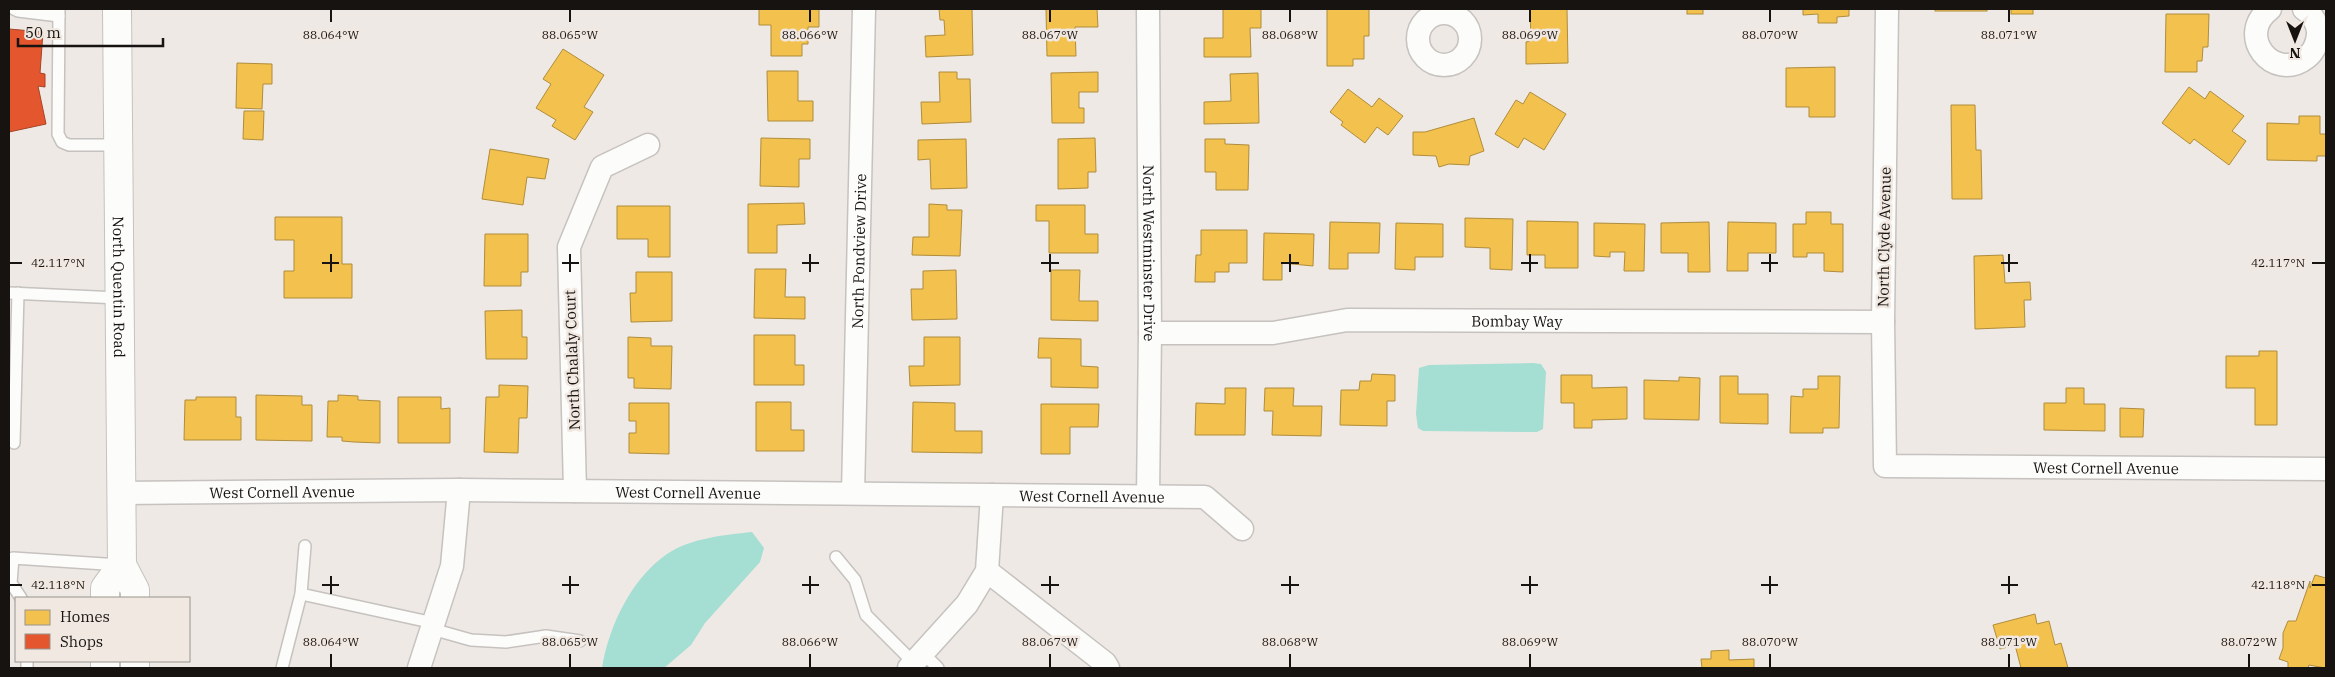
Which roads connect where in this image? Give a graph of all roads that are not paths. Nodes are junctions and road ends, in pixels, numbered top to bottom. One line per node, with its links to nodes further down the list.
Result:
1 (14, 9): 8 (lane)
2 (117, 9): 9 (main road, North Quentin Road)
3 (864, 9): 21 (street, North Pondview Drive)
4 (1148, 9): 14 (street, North Westminster Drive)
5 (1887, 9): 13 (street, North Clyde Avenue)
6 (2270, 9): 7 (street)
7 (2304, 9)
8 (59, 12): 9 (lane)
9 (118, 145): 12 (main road, North Quentin Road)
10 (648, 145): 19 (street, North Chalaly Court)
11 (13, 293): 12 (lane); 15 (lane)
12 (119, 298): 20 (main road, North Quentin Road)
13 (1883, 322): 14 (street, Bombay Way); 16 (street, North Clyde Avenue)
14 (1150, 333): 23 (street, North Westminster Drive)
15 (14, 443)
16 (1885, 466): 17 (street, West Cornell Avenue)
17 (2326, 469)
18 (459, 490): 19 (street, West Cornell Avenue); 20 (street, West Cornell Avenue); 34 (street)
19 (575, 491): 21 (street, West Cornell Avenue)
20 (120, 493): 27 (main road, North Quentin Road)
21 (854, 493): 22 (street, West Cornell Avenue)
22 (992, 495): 23 (street, West Cornell Avenue); 28 (street)
23 (1148, 496): 24 (street, West Cornell Avenue)
24 (1242, 529)
25 (305, 546): 30 (lane)
26 (836, 557): 36 (lane)
27 (122, 565): 29 (lane); 32 (main road); 33 (main road, North Quentin Road)
28 (986, 571): 36 (street); 39 (street)
29 (10, 583): 31 (lane)
30 (301, 594): 34 (lane); 37 (lane)
31 (19, 597)
32 (105, 597)
33 (135, 597)
34 (433, 626): 35 (lane); 38 (street)
35 (580, 641)
36 (921, 663)
37 (282, 668)
38 (419, 668)
39 (1108, 668)

